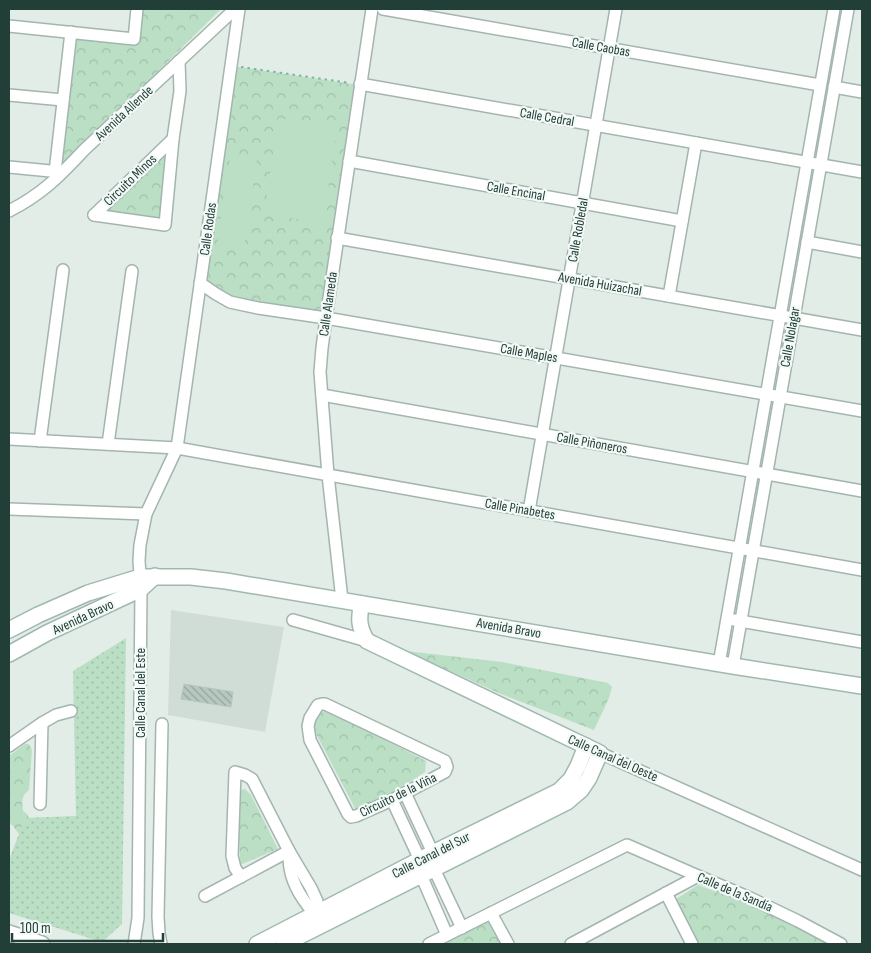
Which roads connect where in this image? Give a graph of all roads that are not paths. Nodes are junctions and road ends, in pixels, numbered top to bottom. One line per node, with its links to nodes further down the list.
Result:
1 (137, 9): 10 (street)
2 (234, 9): 12 (street, Avenida Allende)
3 (240, 9): 37 (street, Calle Rodas)
4 (372, 9): 13 (street, Calle Alameda)
5 (383, 9): 11 (street, Calle Caobas)
6 (616, 9): 11 (street, Calle Robledal)
7 (834, 9): 14 (street, Calle Nolagar)
8 (848, 9): 15 (street, Calle Nolagar)
9 (9, 26): 10 (street)
10 (71, 32): 18 (street)
11 (609, 48): 14 (street, Calle Caobas); 19 (street, Calle Robledal)
12 (179, 61): 20 (street, Circuito Minos); 26 (street, Avenida Allende)
13 (360, 84): 19 (street, Calle Cedral); 22 (street, Calle Alameda)
14 (820, 85): 23 (street, Calle Nolagar)
15 (834, 87): 16 (street); 24 (street, Calle Nolagar)
16 (862, 92)
17 (9, 95): 18 (street)
18 (63, 100): 26 (street)
19 (596, 126): 21 (street, Calle Cedral); 28 (street, Calle Robledal)
20 (173, 139): 20 (street, Circuito Minos)
21 (696, 143): 23 (street, Calle Cedral); 30 (street)
22 (349, 161): 28 (street, Calle Encinal); 31 (street, Calle Alameda)
23 (807, 162): 24 (street, Calle Cedral); 39 (street, Calle Nolagar)
24 (820, 165): 27 (street, Calle Cedral); 32 (street, Calle Nolagar)
25 (9, 167): 26 (street)
26 (59, 172): 29 (street, Avenida Allende)
27 (862, 172)
28 (582, 203): 30 (street, Calle Encinal); 36 (street, Calle Robledal)
29 (9, 211)
30 (682, 221): 38 (street)
31 (338, 238): 36 (street, Avenida Huizachal); 40 (street, Calle Alameda)
32 (807, 242): 33 (street); 41 (street, Calle Nolagar)
33 (862, 252)
34 (64, 270): 50 (street)
35 (132, 271): 51 (street)
36 (569, 279): 38 (street, Avenida Huizachal); 43 (street, Calle Robledal)
37 (200, 283): 40 (street, Calle Maples); 52 (street, Calle Rodas)
38 (669, 296): 39 (street, Avenida Huizachal)
39 (780, 316): 41 (street, Avenida Huizachal); 44 (street, Calle Nolagar)
40 (326, 318): 43 (street, Calle Maples); 45 (street, Calle Alameda)
41 (794, 318): 42 (street, Avenida Huizachal); 46 (street, Calle Nolagar)
42 (862, 330)
43 (556, 358): 44 (street, Calle Maples); 48 (street, Calle Robledal)
44 (766, 394): 46 (street, Calle Maples); 53 (street, Calle Nolagar)
45 (322, 395): 48 (street, Calle Piñoneros); 55 (street, Calle Alameda)
46 (780, 397): 47 (street, Calle Maples); 54 (street, Calle Nolagar)
47 (862, 411)
48 (542, 434): 53 (street, Calle Piñoneros); 58 (street, Calle Robledal)
49 (9, 439): 50 (street, Calle Pinabetes)
50 (40, 441): 51 (street, Calle Pinabetes)
51 (108, 444): 52 (street, Calle Pinabetes)
52 (177, 448): 55 (street, Calle Pinabetes); 59 (street, Calle Canal del Este)
53 (753, 471): 54 (street, Calle Piñoneros); 60 (street, Calle Nolagar)
54 (766, 474): 56 (street, Calle Piñoneros); 61 (street, Calle Nolagar)
55 (328, 475): 58 (street, Calle Pinabetes); 64 (street, Calle Alameda)
56 (862, 491)
57 (9, 509): 59 (street)
58 (529, 511): 60 (street, Calle Pinabetes)
59 (146, 514): 63 (street, Calle Canal del Este)
60 (739, 548): 61 (street, Calle Pinabetes); 66 (street, Calle Nolagar)
61 (753, 551): 62 (street, Calle Pinabetes); 68 (street, Calle Nolagar)
62 (862, 570)
63 (145, 581): 64 (main road, Avenida Bravo); 69 (main road, Avenida Bravo); 72 (main road, Avenida Bravo); 97 (street, Calle Canal del Este)
64 (342, 600): 65 (main road, Avenida Bravo)
65 (362, 604): 70 (main road); 73 (main road, Avenida Bravo)
66 (727, 619): 68 (street); 73 (street, Calle Nolagar)
67 (293, 620): 70 (street, Calle Canal del Oeste)
68 (741, 621): 71 (street); 73 (street, Calle Nolagar)
69 (9, 630)
70 (367, 641): 79 (main road, Calle Canal del Oeste)
71 (862, 642)
72 (11, 648)
73 (726, 665): 74 (main road, Avenida Bravo)
74 (862, 686)
75 (71, 711): 76 (street)
76 (42, 723): 78 (street); 83 (street)
77 (162, 724): 98 (street, Calle Canal del Este)
78 (9, 746)
79 (586, 746): 80 (main road, Calle Canal del Oeste); 85 (main road, Calle Canal del Sur)
80 (600, 753): 85 (main road, Calle Canal del Sur); 86 (street, Calle Canal del Oeste)
81 (405, 793): 82 (street, Circuito de la Viña); 82 (street, Circuito de la Viña); 85 (street)
82 (392, 800): 85 (street)
83 (40, 804)
84 (289, 851): 88 (street); 88 (street); 92 (street)
85 (427, 864): 92 (main road, Calle Canal del Sur); 93 (street); 95 (street)
86 (862, 870)
87 (698, 876): 89 (street); 91 (street, Calle de la Sandía); 105 (street, Calle de la Sandía)
88 (241, 877): 90 (street)
89 (666, 893): 103 (street); 104 (street)
90 (205, 896)
91 (491, 913): 93 (street); 102 (street)
92 (320, 919): 99 (main road, Calle Canal del Sur); 100 (main road, Calle Canal del Sur)
93 (462, 928): 95 (street)
94 (9, 933): 96 (main road)
95 (447, 935): 101 (street)
96 (42, 944)
97 (134, 944)
98 (161, 944)
99 (257, 944)
100 (284, 944)
101 (429, 944)
102 (508, 944)
103 (571, 944)
104 (692, 944)
105 (841, 944)

